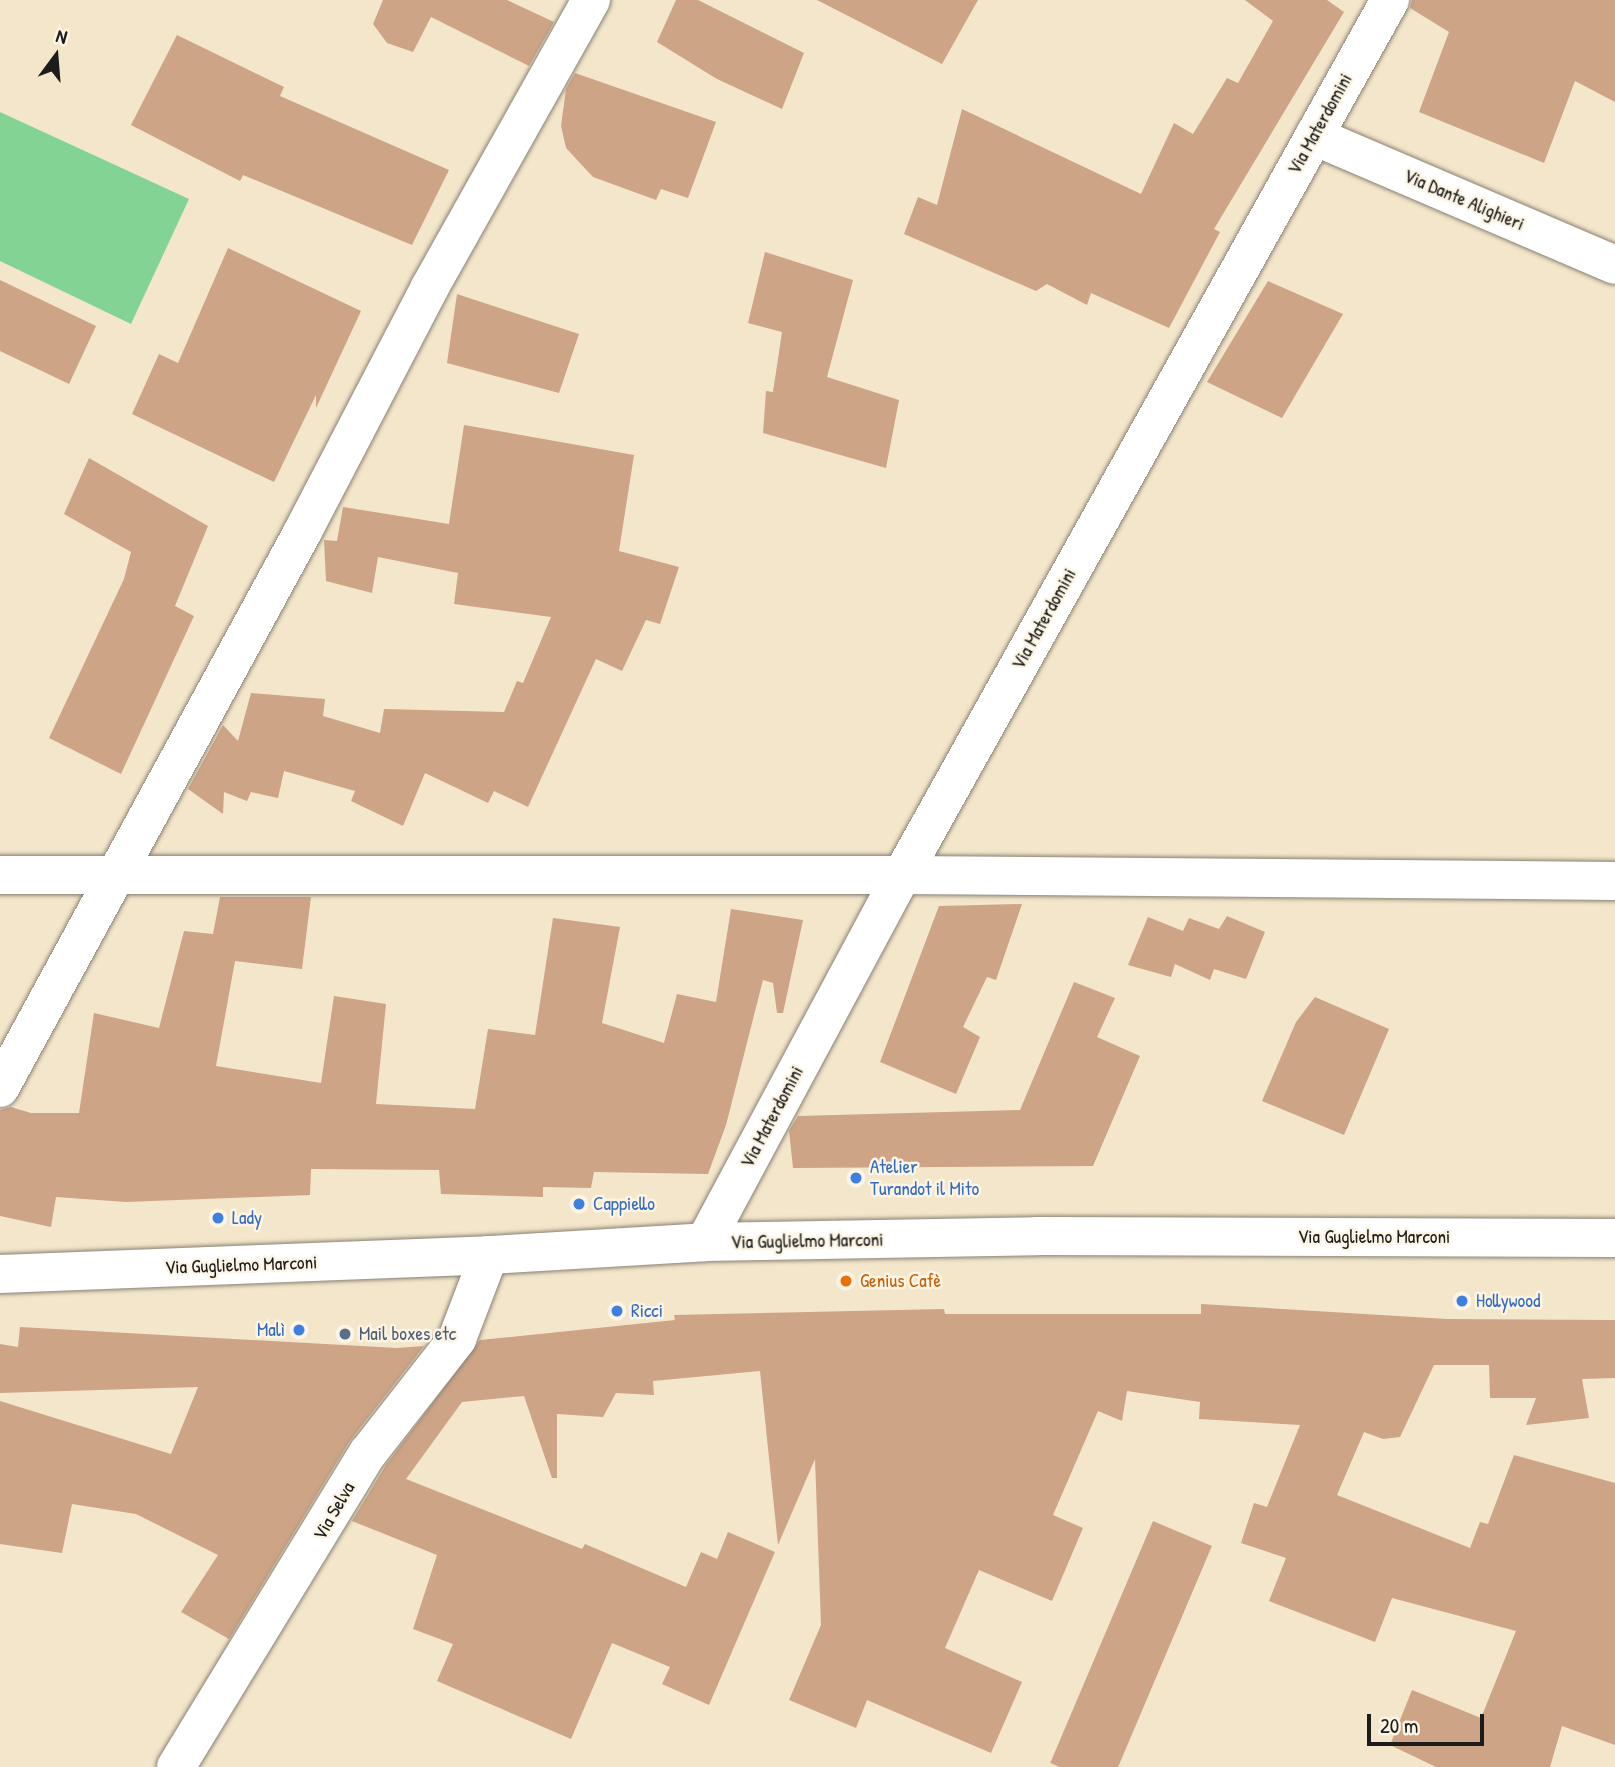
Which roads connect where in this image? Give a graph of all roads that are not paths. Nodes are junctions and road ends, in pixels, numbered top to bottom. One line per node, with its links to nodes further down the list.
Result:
1 (591, 0): 6 (street)
2 (1390, 0): 3 (street, Via Materdomini)
3 (1314, 136): 4 (street, Via Dante Alighieri); 7 (street, Via Materdomini)
4 (1615, 265)
5 (0, 875): 6 (street)
6 (115, 875): 7 (street); 9 (street)
7 (902, 875): 8 (street); 11 (street, Via Materdomini)
8 (1615, 881)
9 (0, 1088)
10 (1615, 1238): 11 (street, Via Guglielmo Marconi)
11 (705, 1242): 12 (street, Via Guglielmo Marconi)
12 (489, 1255): 13 (street, Via Guglielmo Marconi); 14 (street, Via Selva)
13 (0, 1274)
14 (176, 1767)

